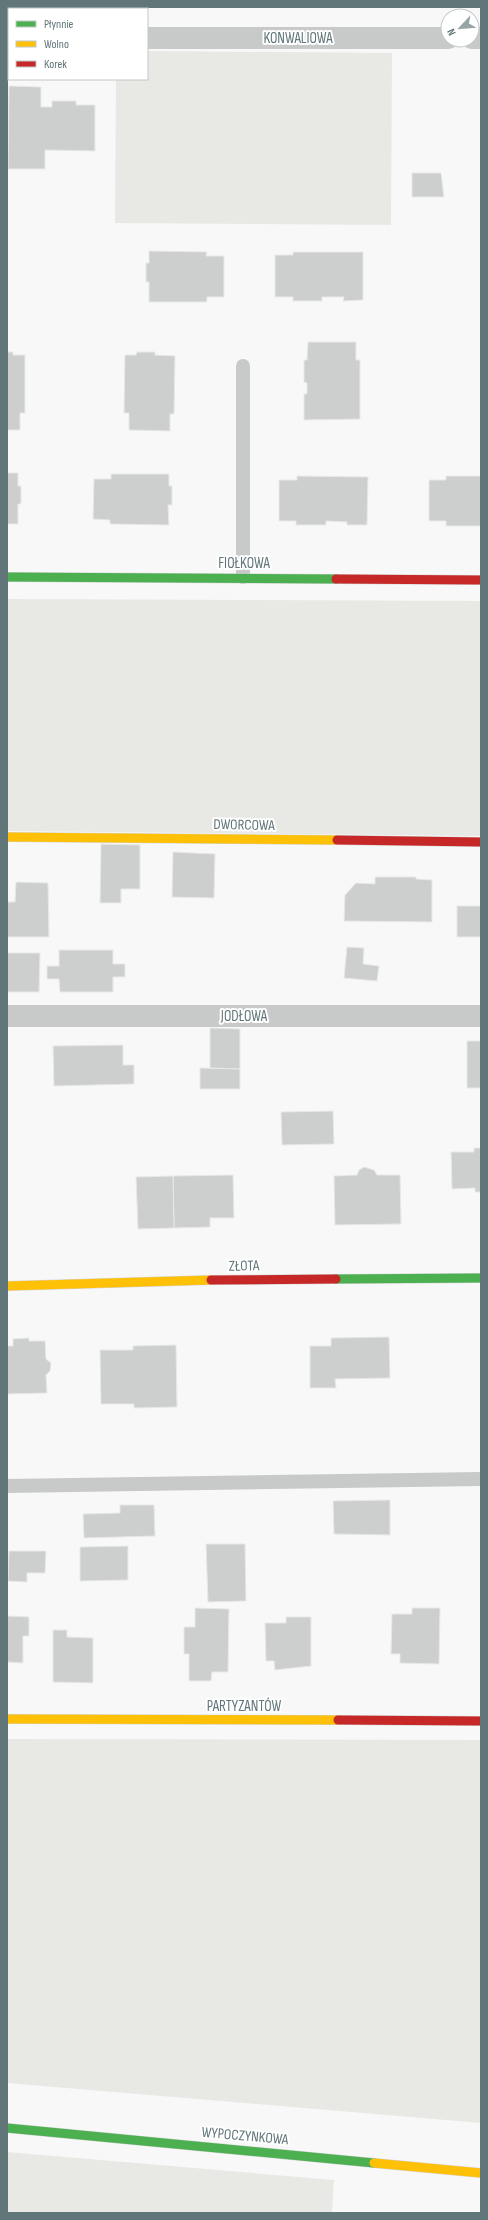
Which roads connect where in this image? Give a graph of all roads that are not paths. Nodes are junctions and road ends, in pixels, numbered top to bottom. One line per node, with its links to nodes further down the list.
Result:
1 (148, 38): 2 (street, KONWALIOWA)
2 (440, 38)
3 (243, 366): 5 (lane)
4 (7, 577): 5 (street, FIOŁKOWA)
5 (243, 577): 6 (street, FIOŁKOWA)
6 (481, 580)
7 (7, 837): 8 (street, DWORCOWA)
8 (481, 842)
9 (7, 1016): 10 (street, JODŁOWA)
10 (481, 1016)
11 (481, 1278): 12 (street, ZŁOTA)
12 (7, 1286)
13 (481, 1479): 14 (lane)
14 (7, 1486)
15 (7, 1719): 16 (street, PARTYZANTÓW)
16 (481, 1721)
17 (7, 2128): 18 (street, WYPOCZYNKOWA)
18 (481, 2173)

